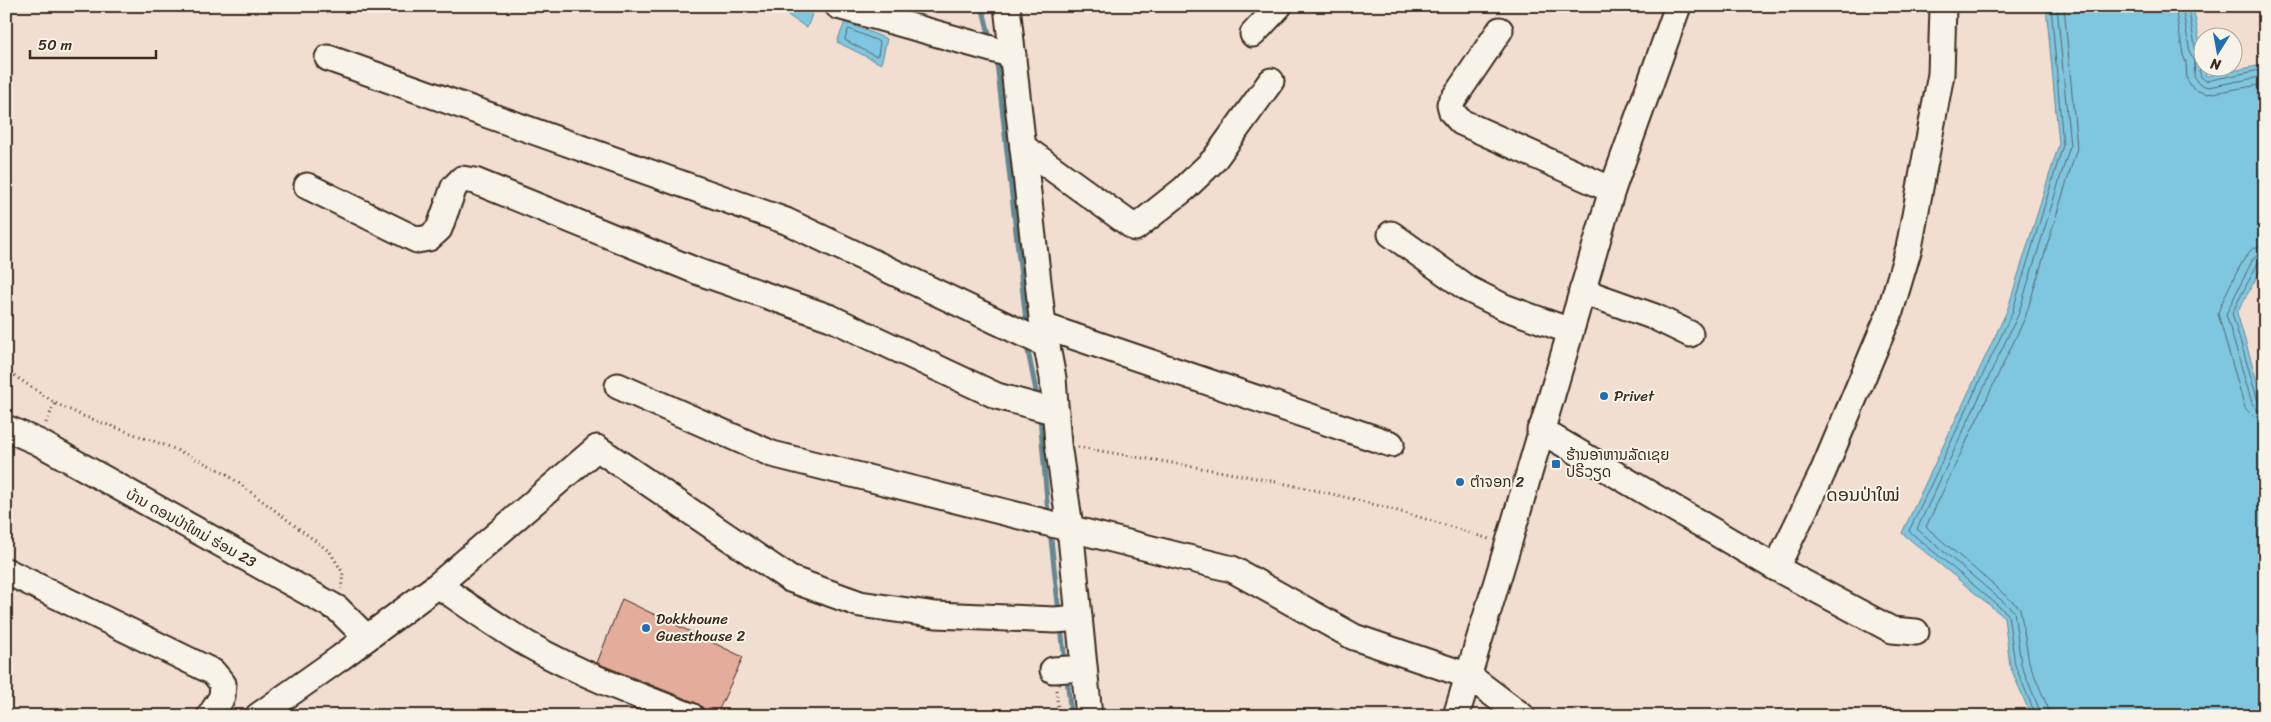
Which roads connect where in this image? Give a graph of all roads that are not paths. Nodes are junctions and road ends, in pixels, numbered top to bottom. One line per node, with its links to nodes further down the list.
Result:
1 (838, 6): 8 (street)
2 (1007, 6): 8 (street)
3 (1279, 6): 7 (street)
4 (1678, 6): 13 (street)
5 (1944, 6): 25 (street)
6 (1500, 30): 13 (street)
7 (1253, 34)
8 (1013, 55): 11 (street)
9 (328, 58): 18 (street)
10 (1271, 81): 11 (street)
11 (1023, 147): 18 (street)
12 (307, 186): 20 (street)
13 (1612, 190): 15 (street)
14 (1391, 234): 16 (street)
15 (1582, 291): 16 (street); 17 (street)
16 (1570, 331): 22 (street)
17 (1690, 334)
18 (1045, 336): 20 (street); 23 (street)
19 (618, 386): 24 (street)
20 (1042, 408): 24 (street)
21 (6, 428): 30 (street, ບ້ານ ດອນປ່າໃຫມ່ ຮ່ອມ 23)
22 (1540, 430): 25 (street); 31 (street)
23 (1391, 444)
24 (1070, 527): 28 (street); 31 (street)
25 (1776, 568): 29 (street)
26 (6, 571): 33 (street)
27 (438, 585): 28 (street); 30 (street); 35 (street)
28 (1068, 619): 32 (street)
29 (1916, 632)
30 (367, 638): 34 (street)
31 (1469, 676): 36 (street); 37 (street)
32 (1091, 715)
33 (210, 716)
34 (258, 716)
35 (691, 716)
36 (1456, 716)
37 (1522, 716)

